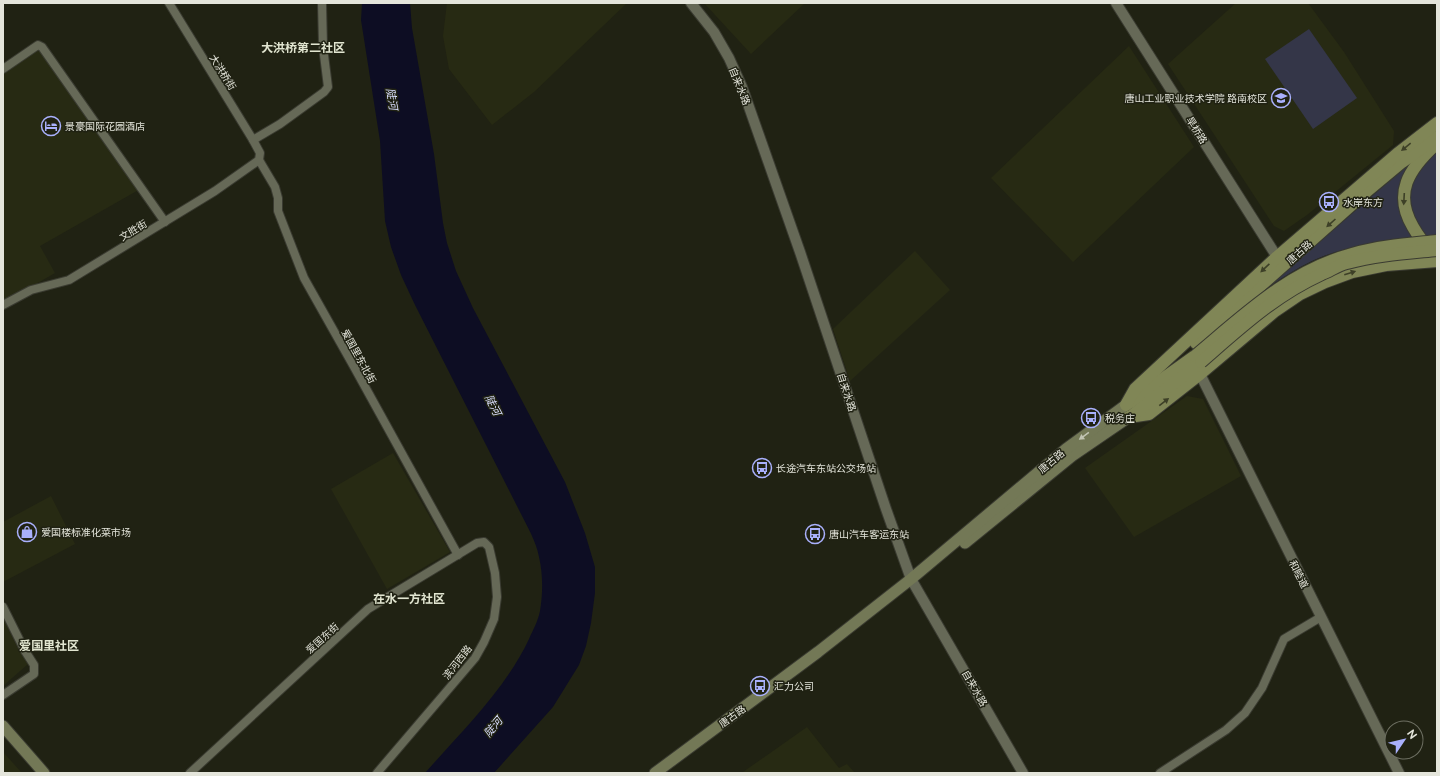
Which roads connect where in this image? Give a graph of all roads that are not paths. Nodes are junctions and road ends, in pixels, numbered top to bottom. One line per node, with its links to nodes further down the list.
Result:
1 (168, 3): 8 (street, 大洪桥街)
2 (322, 3): 8 (street)
3 (691, 3): 24 (street, 自来水路)
4 (1116, 3): 15 (street, 旱桥路)
5 (3, 68): 11 (street)
6 (1437, 123): 15 (main road, one-way to 15)
7 (1437, 137): 18 (main road, 唐古路, one-way to 18)
8 (253, 140): 10 (street, 大洪桥街)
9 (1437, 143): 14 (main road, one-way to 14)
10 (259, 157): 11 (street, 文胜街); 23 (street, 爱国里东北街)
11 (165, 222): 17 (street, 文胜街)
12 (1437, 241): 18 (main road, bridge)
13 (1437, 250): 18 (main road, 唐古路, bridge)
14 (1437, 255)
15 (1278, 257): 20 (main road, one-way to 20)
16 (1437, 261): 19 (main road, one-way to 16)
17 (3, 305)
18 (1195, 356): 20 (main road); 21 (main road, 唐古路)
19 (1200, 374): 21 (main road, one-way to 19); 26 (street, 和睦道)
20 (1126, 405): 24 (main road, 唐古路, one-way to 24)
21 (1129, 417): 24 (main road, 唐古路)
22 (484, 542): 23 (street, 爱国东街); 31 (street, 滨河西路)
23 (458, 555): 30 (street, 爱国东街)
24 (913, 581): 32 (main road, 唐古路); 33 (main road, 唐古路); 34 (street, 自来水路)
25 (3, 607): 27 (street)
26 (1321, 617): 35 (street); 36 (street, 和睦道)
27 (3, 695)
28 (3, 726): 29 (main road)
29 (44, 773)
30 (190, 773)
31 (377, 773)
32 (655, 773)
33 (667, 773)
34 (1023, 773)
35 (1160, 773)
36 (1399, 773)

